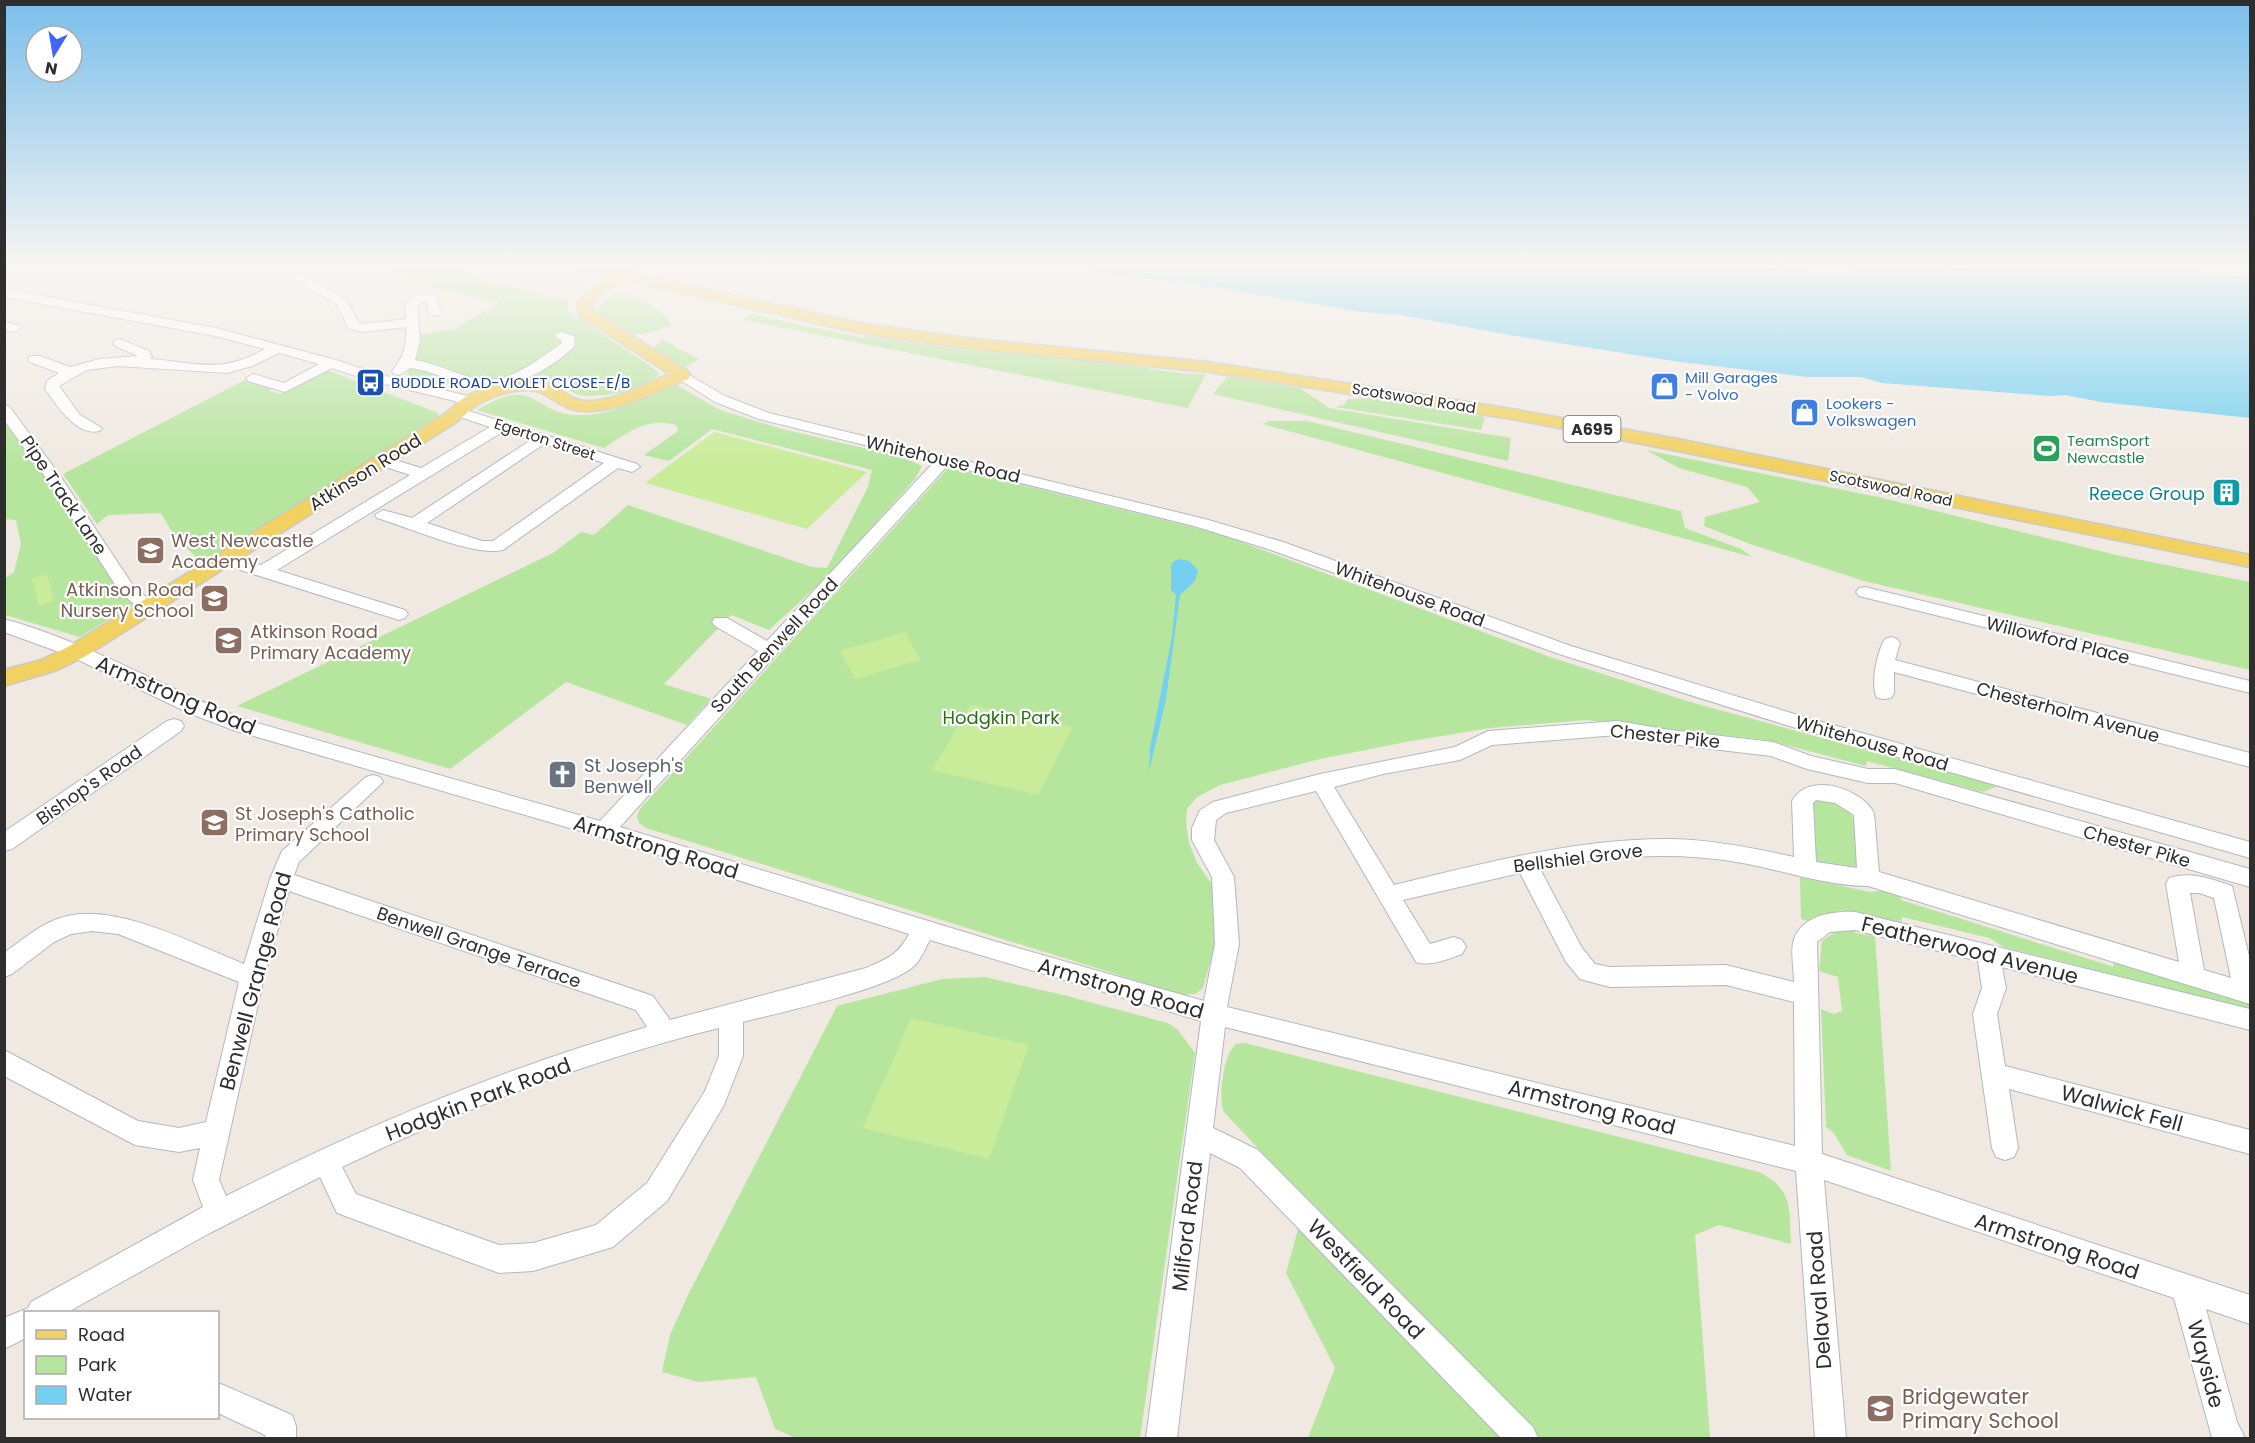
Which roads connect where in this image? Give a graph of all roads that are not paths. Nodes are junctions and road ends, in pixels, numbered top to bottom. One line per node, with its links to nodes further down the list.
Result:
1 (207, 331): 8 (street, Egerton Street)
2 (413, 331): 12 (street)
3 (613, 331): 14 (main road, Whitehouse Road)
4 (882, 331): 29 (main road, Scotswood Road / A695)
5 (981, 331): 27 (main road, Scotswood Road / A695)
6 (562, 336): 12 (street)
7 (120, 343): 10 (street)
8 (278, 348): 10 (street); 11 (street, Egerton Street)
9 (35, 358): 13 (street)
10 (139, 362): 13 (street)
11 (331, 363): 15 (street); 16 (street, Egerton Street)
12 (407, 364): 16 (street)
13 (70, 372): 20 (street)
14 (682, 375): 17 (main road, Atkinson Road); 22 (street, Whitehouse Road)
15 (253, 378)
16 (384, 380): 17 (street, Egerton Street)
17 (465, 406): 19 (street, Egerton Street); 23 (main road, Atkinson Road)
18 (4, 409): 32 (street, Pipe Track Lane)
19 (503, 425): 21 (street, Egerton Street); 24 (street)
20 (95, 428)
21 (543, 438): 26 (street); 26 (street, Egerton Street)
22 (944, 460): 37 (street, South Benwell Road); 49 (street, Whitehouse Road)
23 (382, 461): 24 (street); 28 (main road, Atkinson Road)
24 (423, 474): 30 (street)
25 (383, 515): 26 (street)
26 (414, 524)
27 (2250, 548)
28 (224, 559): 30 (street); 32 (main road, Atkinson Road)
29 (2250, 561)
30 (264, 571): 33 (street)
31 (1865, 592): 41 (street, Willowford Place)
32 (147, 606): 38 (main road, Atkinson Road)
33 (399, 614)
34 (721, 622): 37 (street)
35 (4, 625): 38 (street, Armstrong Road)
36 (1891, 643): 39 (street)
37 (768, 649): 47 (street, South Benwell Road)
38 (76, 652): 40 (main road, Atkinson Road); 47 (street, Armstrong Road)
39 (1885, 663): 42 (street); 44 (street, Chesterholm Avenue)
40 (4, 678)
41 (2250, 687)
42 (1884, 693)
43 (174, 726): 48 (street, Bishop's Road)
44 (2250, 760)
45 (373, 782): 54 (street, Benwell Grange Road)
46 (1320, 782): 53 (street, Chester Pike); 55 (street); 65 (street, Chester Pike)
47 (604, 830): 56 (street, Armstrong Road)
48 (4, 843)
49 (2250, 850)
50 (1526, 863): 51 (street, Bellshiel Grove); 55 (street, Bellshiel Grove); 63 (street)
51 (1805, 868): 52 (street, Featherwood Avenue); 52 (street)
52 (1868, 877): 61 (street, Featherwood Avenue)
53 (2250, 878)
54 (281, 879): 60 (street, Benwell Grange Road); 67 (street, Benwell Grange Terrace)
55 (1389, 895): 57 (street)
56 (924, 930): 64 (street, Hodgkin Park Road); 65 (street, Armstrong Road)
57 (1454, 947)
58 (1988, 954): 63 (street, Featherwood Avenue); 66 (street, Featherwood Avenue); 69 (street)
59 (4, 967): 60 (street)
60 (252, 977): 70 (street, Benwell Grange Road)
61 (2193, 977): 62 (street, Featherwood Avenue); 62 (street, Featherwood Avenue)
62 (2248, 993)
63 (1807, 995): 75 (street, Featherwood Avenue)
64 (731, 1014): 67 (street, Hodgkin Park Road); 74 (street)
65 (1214, 1014): 71 (street, Milford Road); 75 (street, Armstrong Road)
66 (2250, 1019)
67 (664, 1032): 74 (street, Hodgkin Park Road)
68 (4, 1061): 70 (street)
69 (1994, 1074): 72 (street, Walwick Fell); 73 (street)
70 (215, 1132): 76 (street, Benwell Grange Road)
71 (1199, 1134): 84 (street, Milford Road); 85 (street, Westfield Road)
72 (2250, 1142)
73 (2005, 1148)
74 (326, 1162): 76 (street, Hodgkin Park Road)
75 (1809, 1162): 77 (street, Armstrong Road); 86 (street, Delaval Road)
76 (219, 1213): 79 (street, Hodgkin Park Road)
77 (2186, 1288): 78 (street, Armstrong Road); 87 (street, Wayside)
78 (2250, 1309)
79 (43, 1311)
80 (24, 1323): 81 (street)
81 (4, 1334)
82 (221, 1399): 83 (street)
83 (280, 1438)
84 (1161, 1438)
85 (1522, 1438)
86 (1830, 1438)
87 (2230, 1438)

